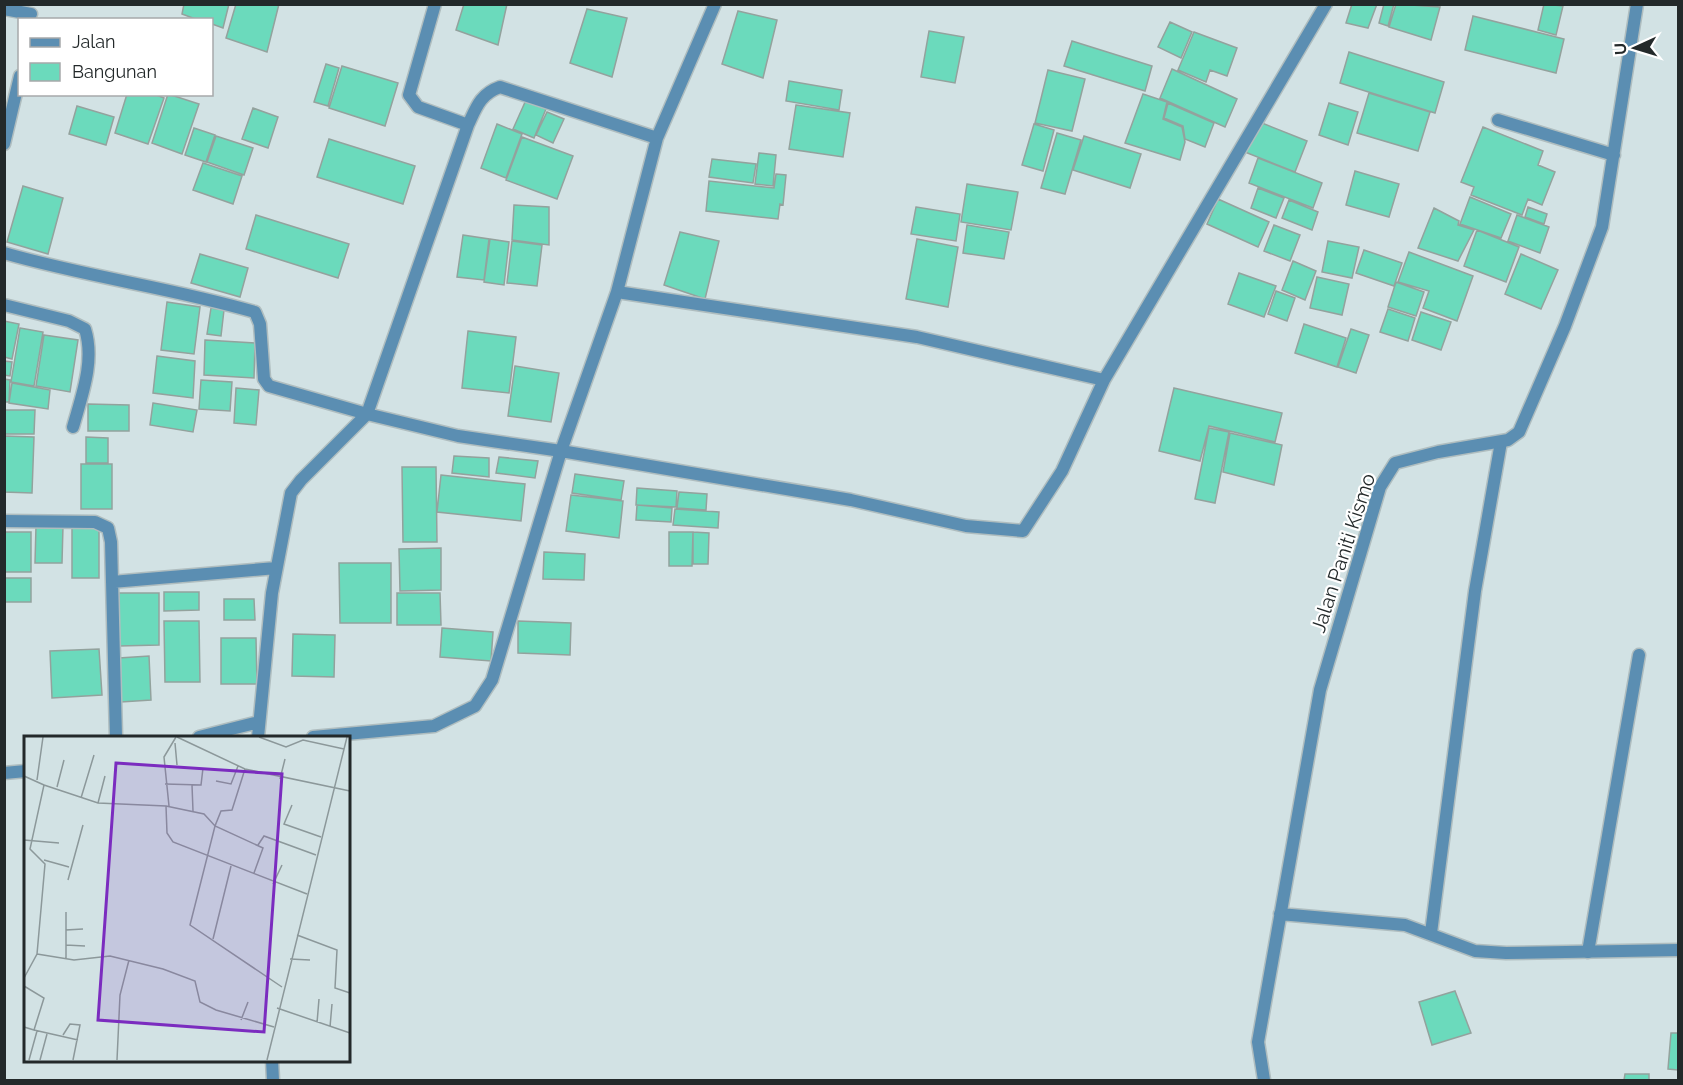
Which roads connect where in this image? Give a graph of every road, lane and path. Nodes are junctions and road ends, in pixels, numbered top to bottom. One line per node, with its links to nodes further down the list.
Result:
1 (1326, 4): 16 (street)
2 (1637, 4): 12 (street)
3 (431, 5): 9 (street)
4 (711, 6): 10 (street)
5 (4, 9): 6 (street)
6 (31, 13)
7 (18, 84): 11 (street)
8 (1498, 120): 12 (street)
9 (468, 125): 10 (street); 17 (street)
10 (657, 138): 14 (street)
11 (4, 144)
12 (1614, 155): 19 (street)
13 (4, 253): 17 (street)
14 (617, 292): 16 (street); 20 (street)
15 (4, 305): 18 (street)
16 (1104, 380): 20 (street)
17 (367, 414): 20 (street); 22 (street)
18 (74, 427)
19 (1501, 442): 32 (street, Jalan Paniti Kismo); 33 (street)
20 (561, 451): 29 (street)
21 (4, 521): 23 (street)
22 (276, 568): 23 (street); 25 (street)
23 (112, 582): 26 (street)
24 (1639, 655): 35 (street)
25 (259, 722): 27 (street); 28 (street)
26 (116, 736)
27 (204, 736)
28 (258, 736)
29 (324, 736)
30 (24, 771): 31 (street)
31 (4, 773)
32 (1280, 914): 33 (street); 38 (street, Jalan Paniti Kismo)
33 (1431, 933): 35 (street)
34 (1678, 950): 35 (street)
35 (1588, 952)
36 (272, 1061): 37 (street)
37 (273, 1080)
38 (1264, 1080)

